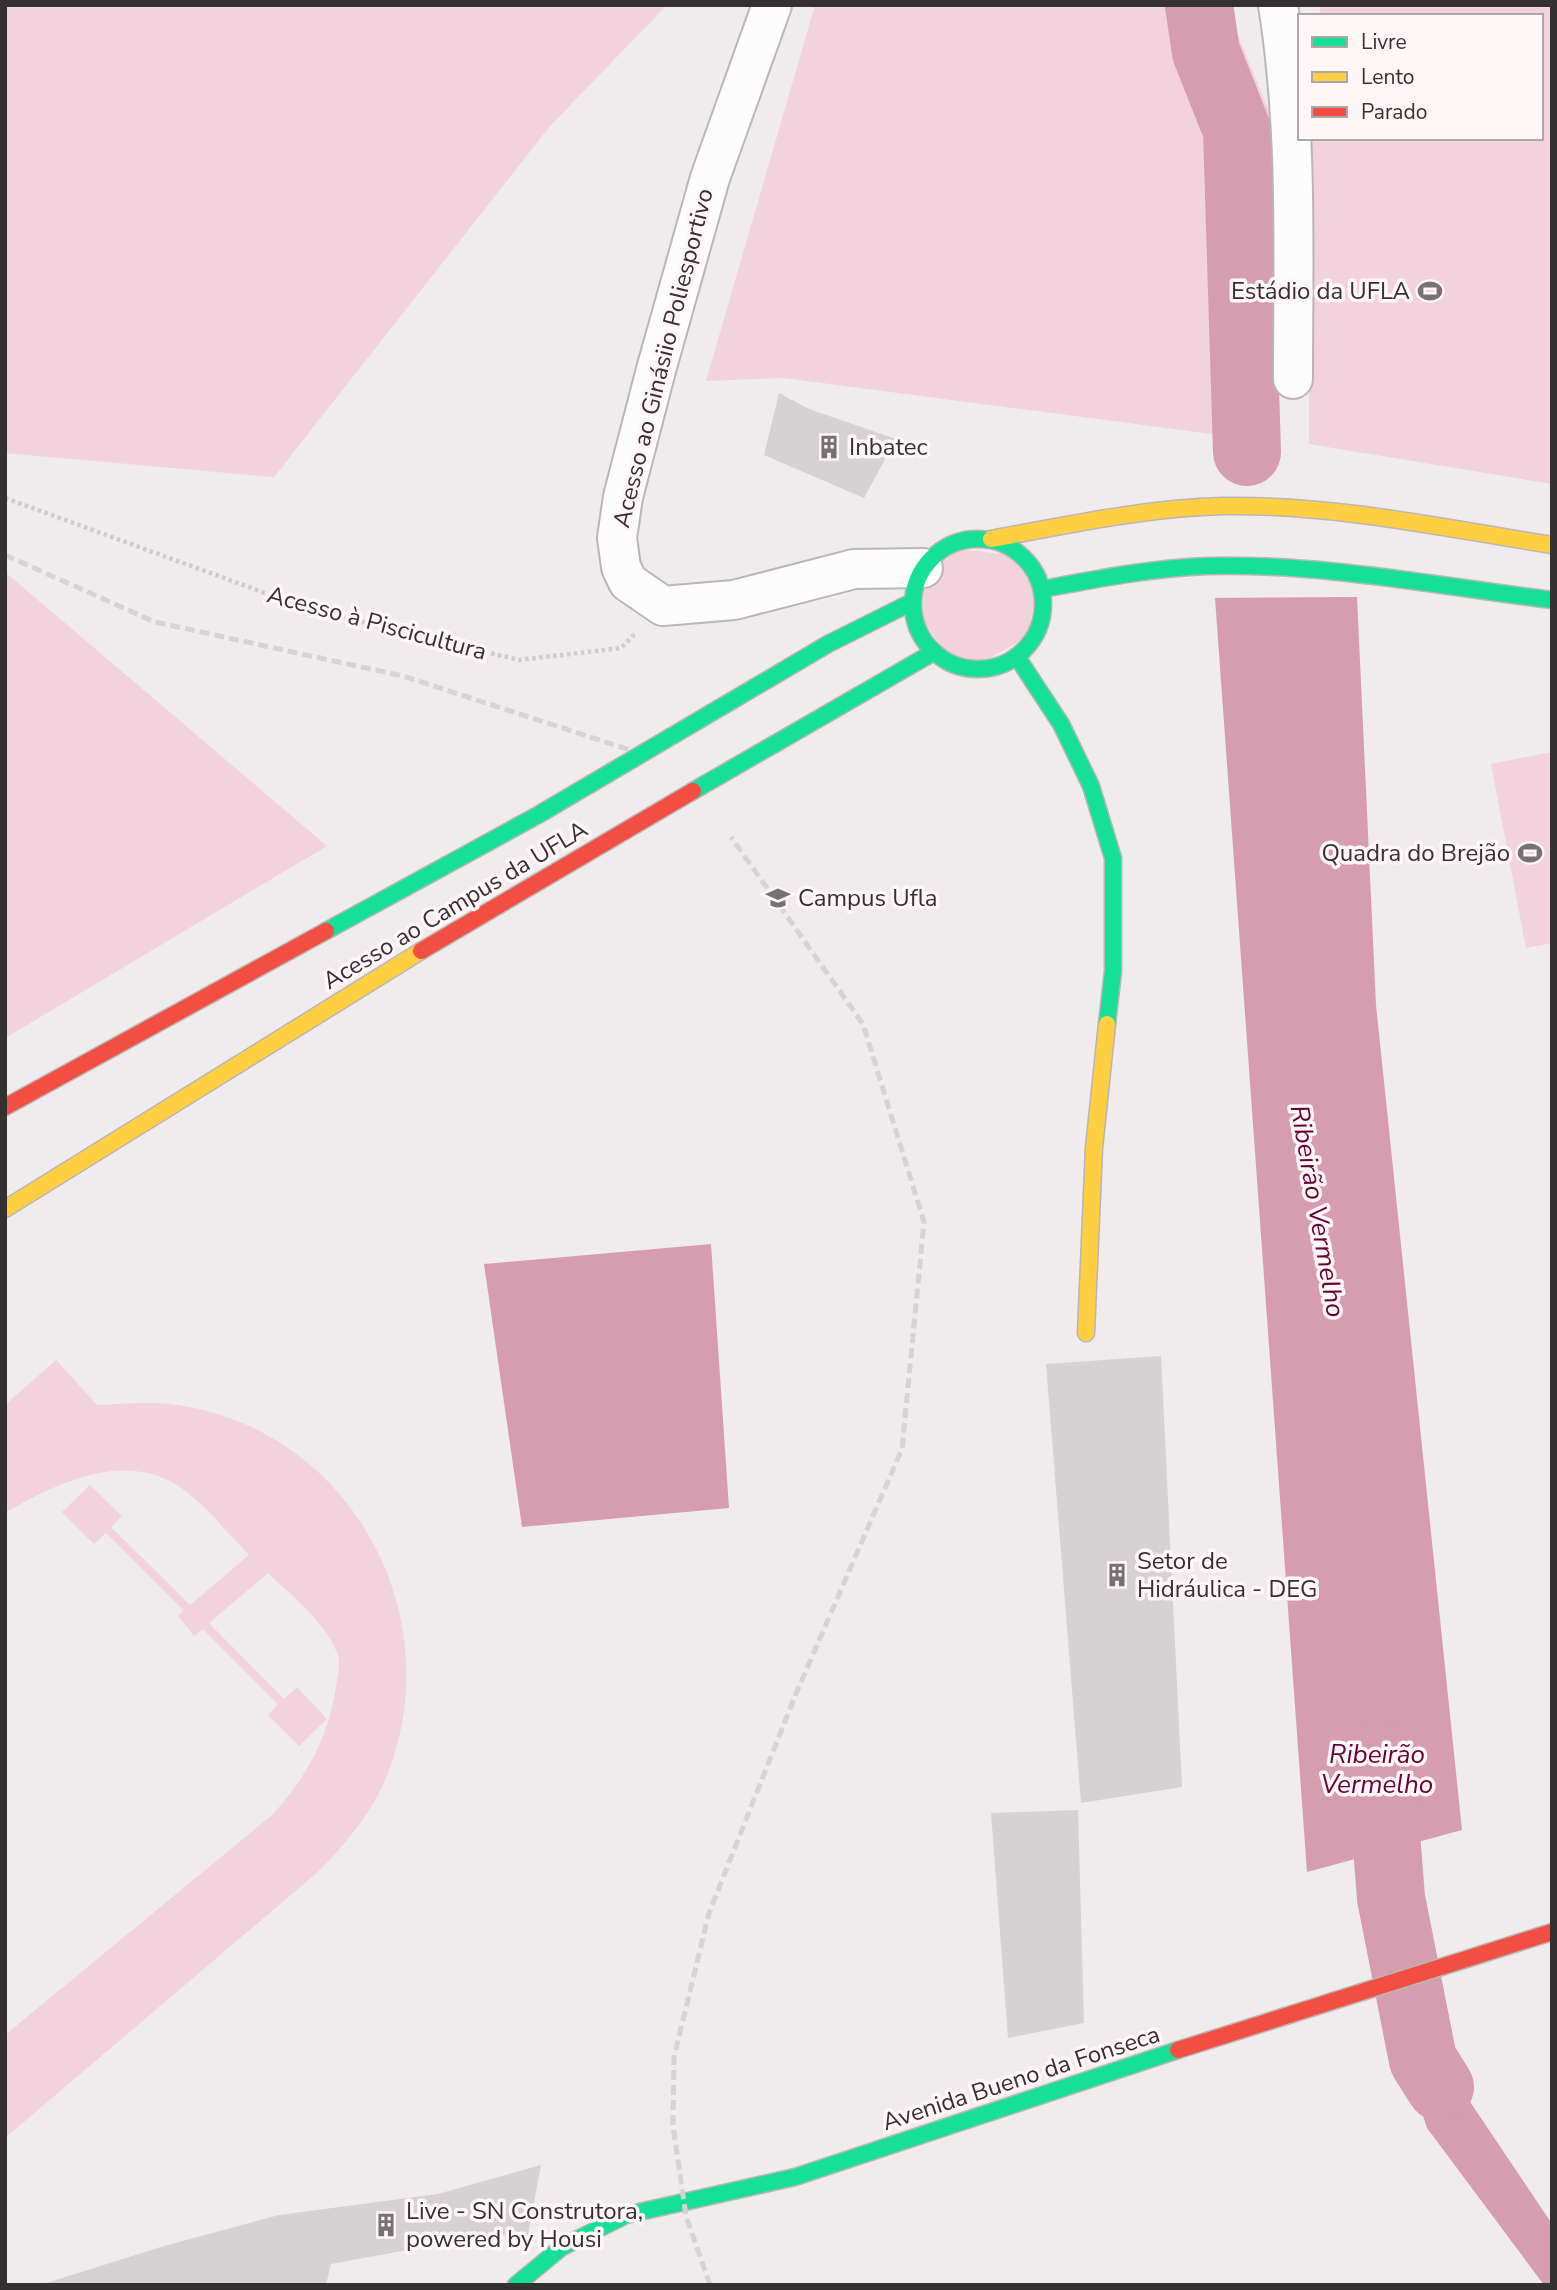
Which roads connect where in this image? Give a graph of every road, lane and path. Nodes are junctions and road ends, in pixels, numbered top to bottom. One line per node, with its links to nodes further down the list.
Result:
1 (772, 5): 10 (street, Acesso ao Ginásiio Poliesportivo)
2 (1278, 5): 3 (street)
3 (1293, 379)
4 (5, 498): 10 (path, Acesso à Piscicultura)
5 (990, 539): 6 (street); 7 (street); 8 (street)
6 (1552, 545)
7 (917, 585): 10 (street); 11 (street); 13 (street, Acesso ao Campus da UFLA)
8 (1043, 590): 9 (street); 12 (street)
9 (1552, 600)
10 (663, 606)
11 (934, 652): 12 (street); 14 (street, Acesso ao Campus da UFLA)
12 (1017, 657): 15 (street)
13 (5, 1107)
14 (5, 1209)
15 (1086, 1333)
16 (1552, 1932): 17 (street, Avenida Bueno da Fonseca)
17 (516, 2285)

